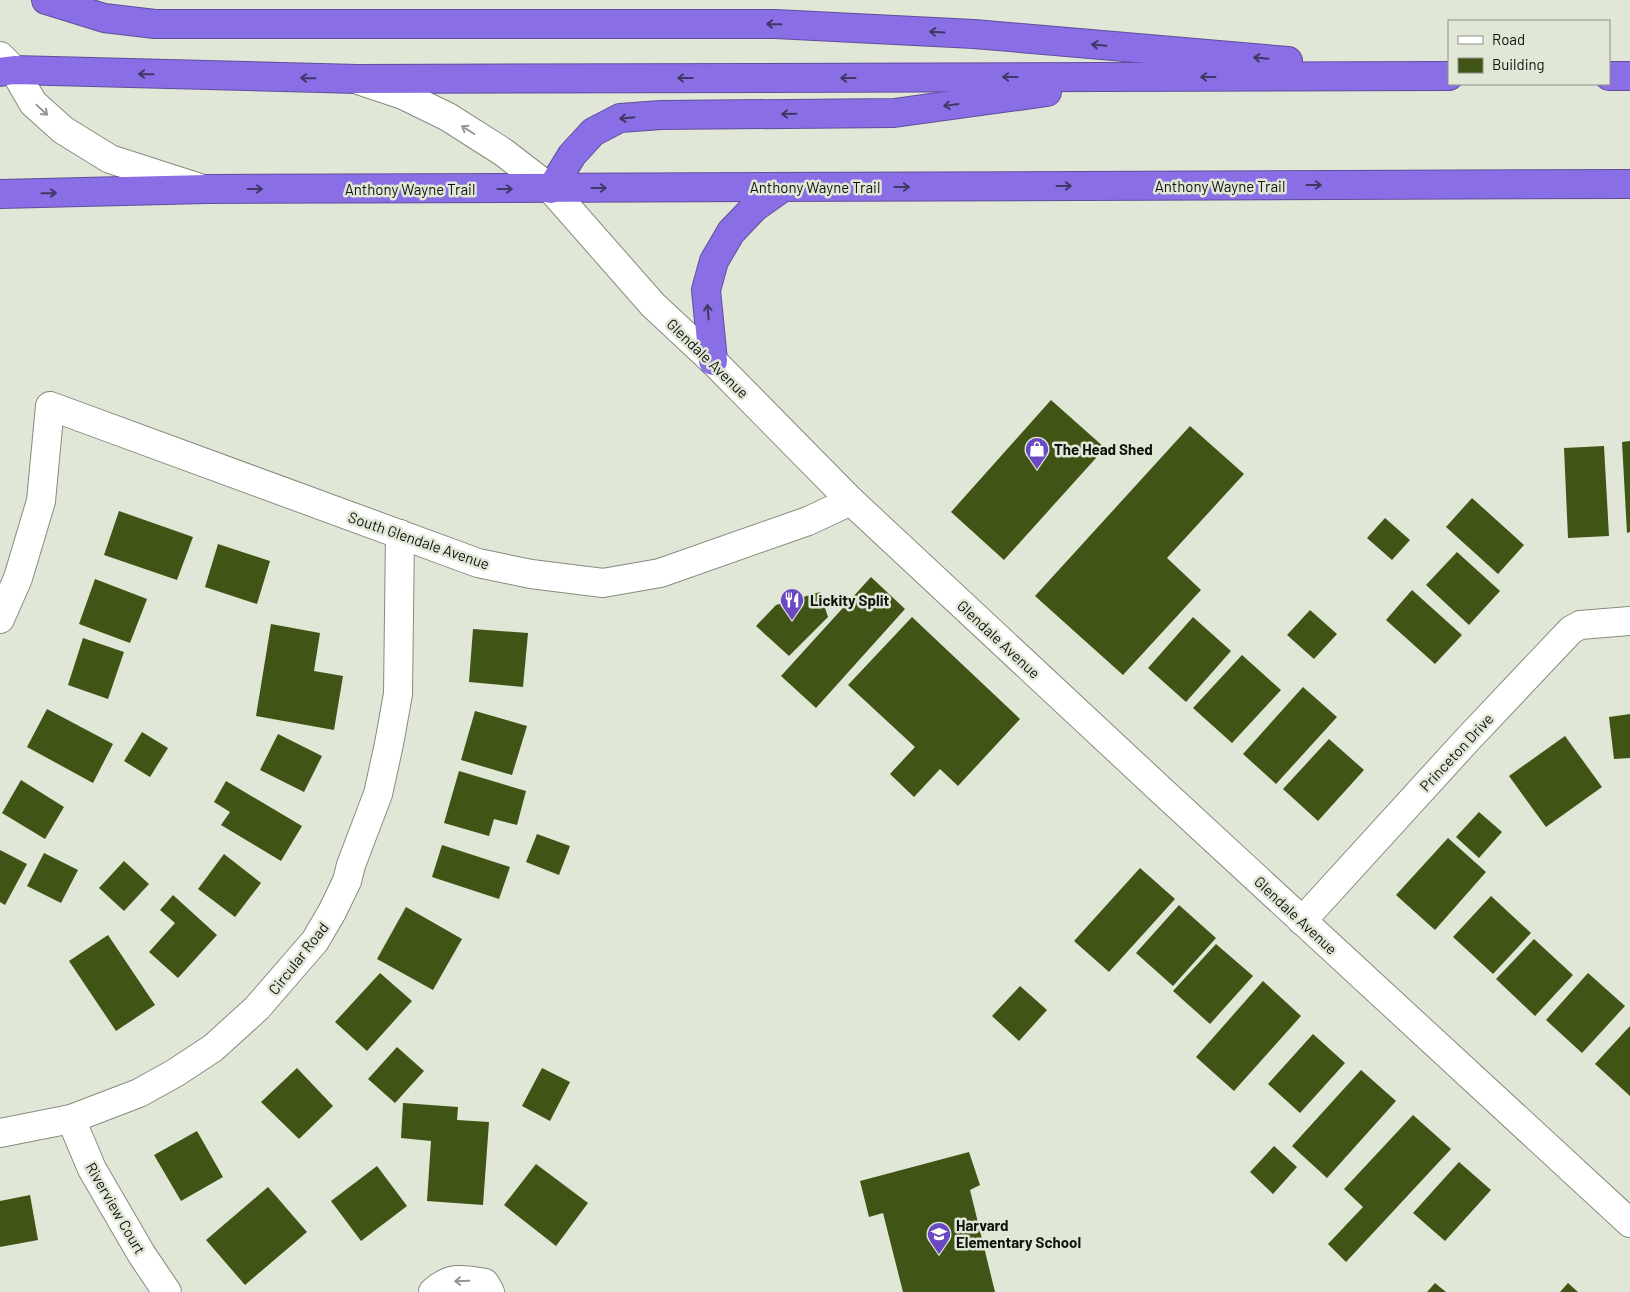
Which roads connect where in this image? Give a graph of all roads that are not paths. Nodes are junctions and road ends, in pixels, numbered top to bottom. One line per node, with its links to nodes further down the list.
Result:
1 (46, 0): 3 (highway, one-way to 1)
2 (4, 71): 8 (highway, one-way to 2); 12 (street, one-way to 12)
3 (1448, 75)
4 (1448, 75): 7 (highway, one-way to 7)
5 (1610, 76): 6 (highway)
6 (1630, 76)
7 (1156, 77): 8 (highway, one-way to 8); 11 (highway, one-way to 11)
8 (357, 79): 11 (street, Glendale Avenue, one-way to 8)
9 (1630, 184): 10 (highway, Anthony Wayne Trail, one-way to 9)
10 (782, 188): 11 (highway, Anthony Wayne Trail, one-way to 10); 14 (highway, one-way to 10)
11 (550, 189): 12 (highway, Anthony Wayne Trail, one-way to 11); 14 (street, Glendale Avenue)
12 (206, 190): 13 (highway, Anthony Wayne Trail, one-way to 12)
13 (0, 194)
14 (713, 361): 15 (street, Glendale Avenue)
15 (851, 501): 16 (street, South Glendale Avenue); 19 (street, Glendale Avenue)
16 (400, 534): 17 (street, South Glendale Avenue); 20 (street, Circular Road)
17 (0, 619)
18 (1630, 621): 19 (street, Princeton Drive)
19 (1302, 921): 22 (street, Glendale Avenue)
20 (71, 1120): 21 (street, Circular Road); 23 (street, Riverview Court)
21 (0, 1133)
22 (1630, 1223)
23 (167, 1292)
24 (432, 1292): 25 (street, one-way to 24)
25 (490, 1292)

